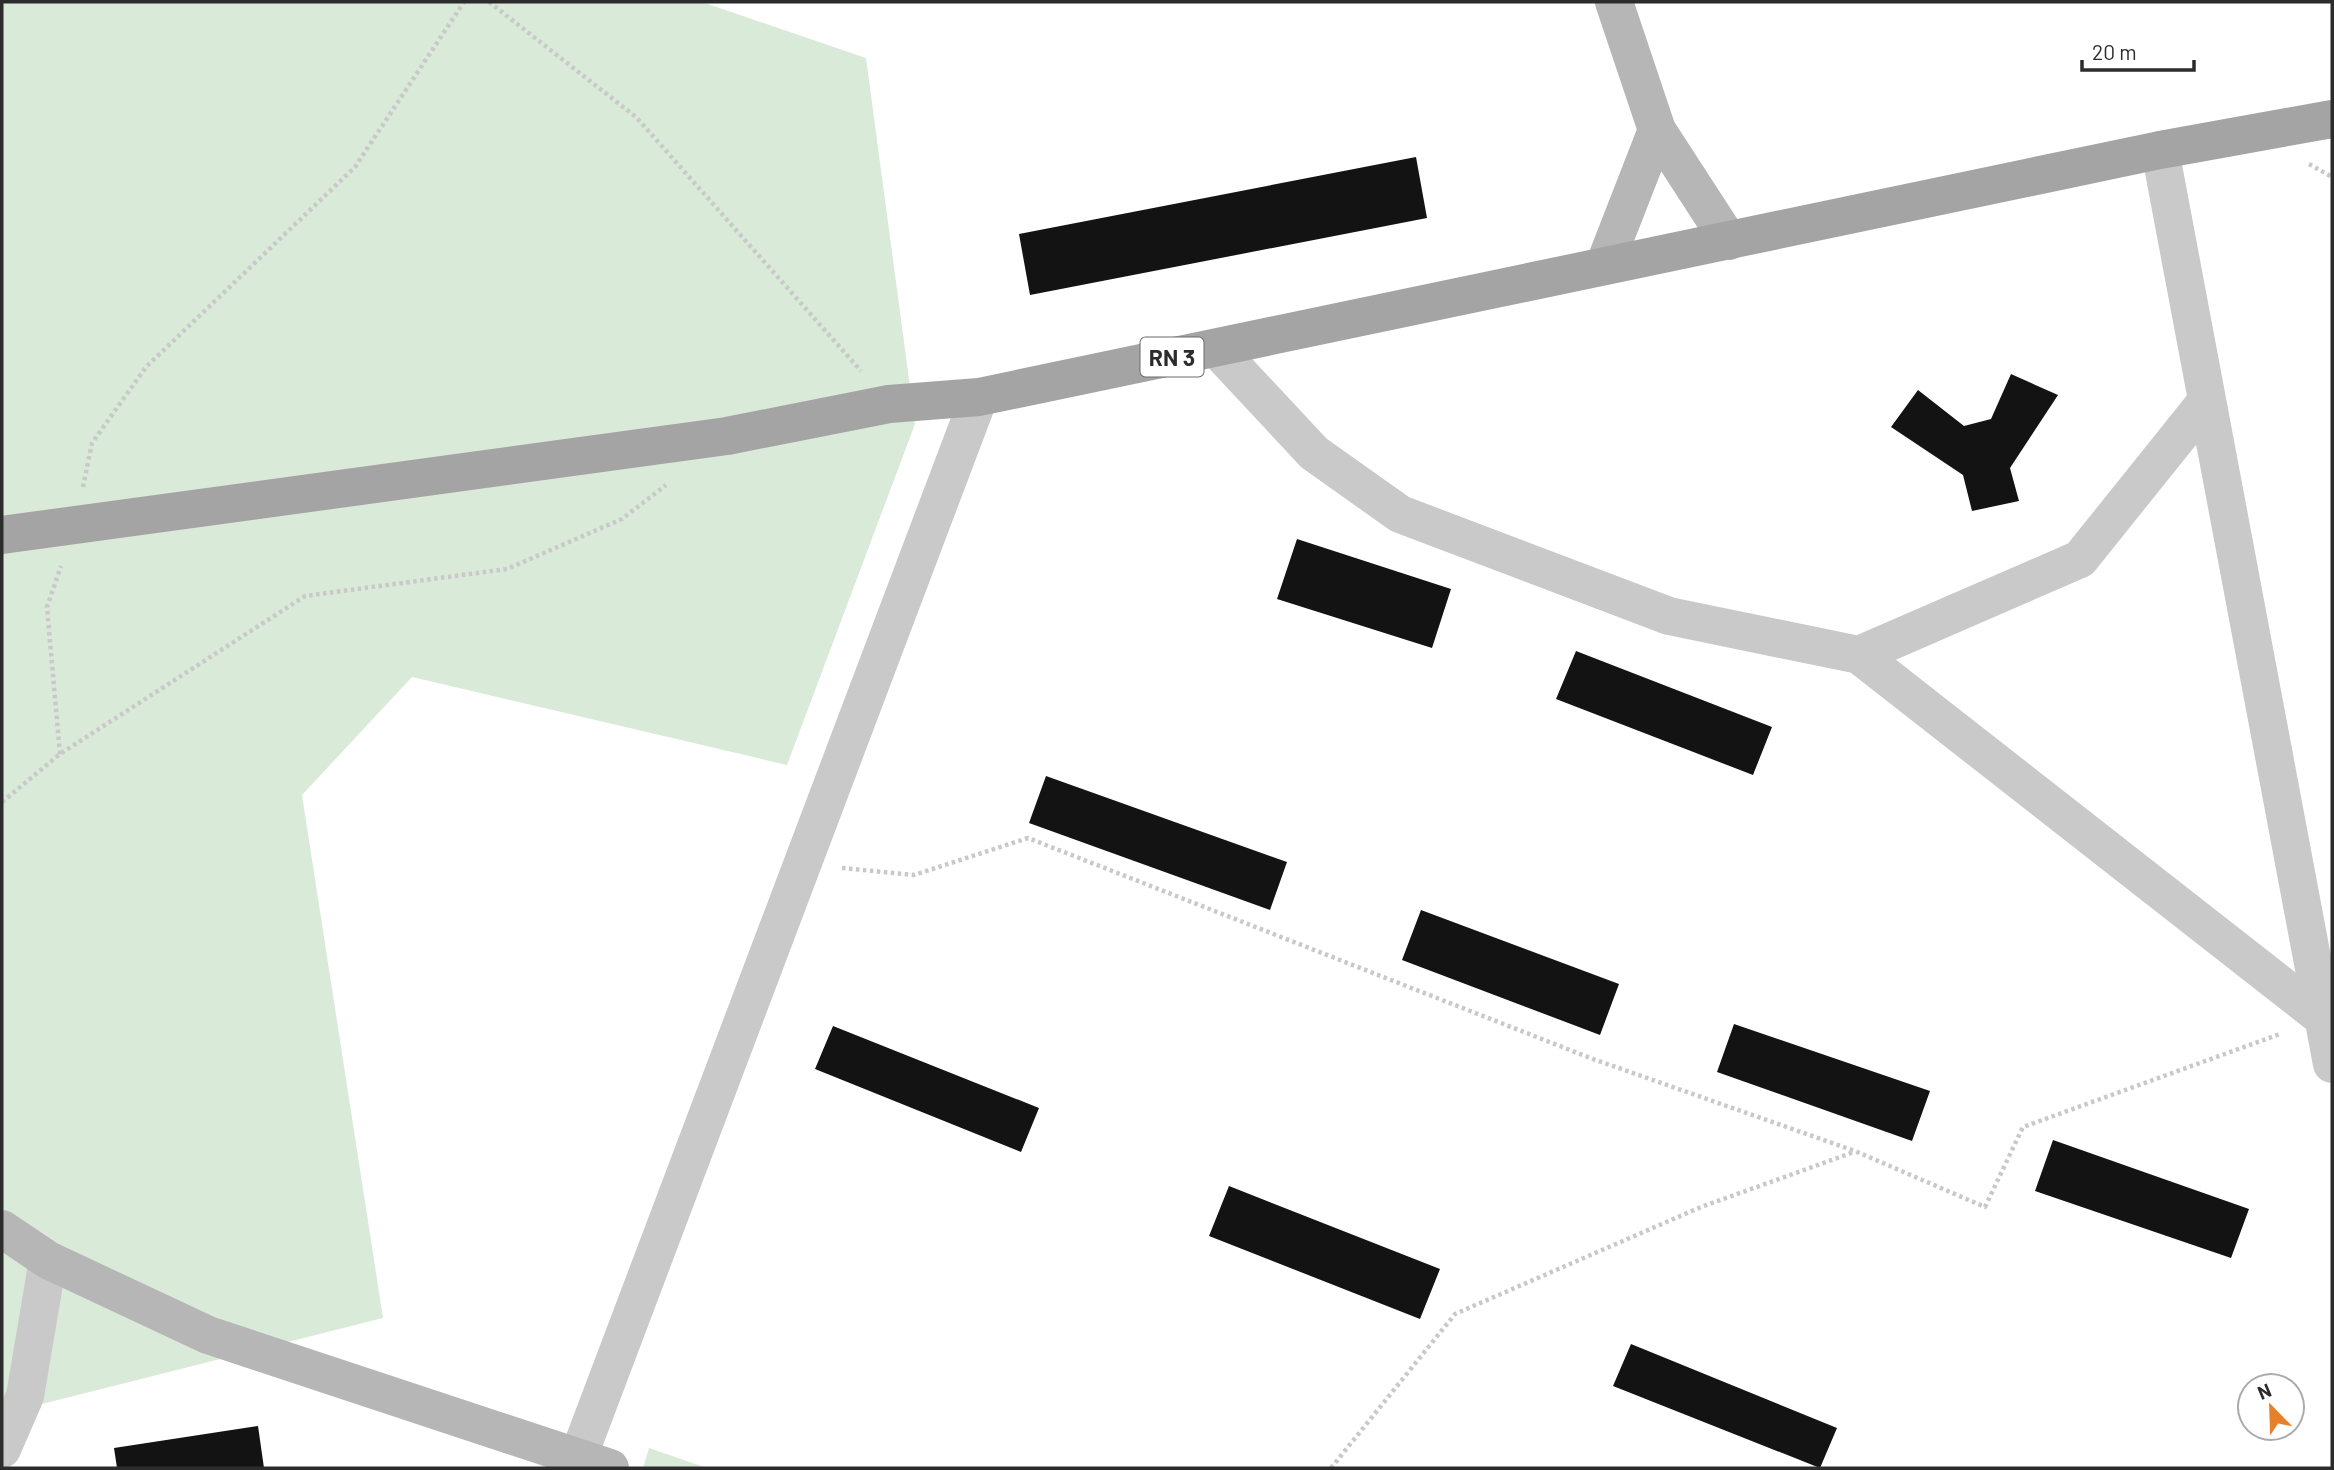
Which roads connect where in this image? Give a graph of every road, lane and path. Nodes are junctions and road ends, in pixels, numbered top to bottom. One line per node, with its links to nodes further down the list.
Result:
1 (464, 2): 14 (path)
2 (489, 2): 12 (path)
3 (1614, 2): 5 (street)
4 (2332, 120): 6 (main road, RN 3)
5 (1657, 130): 7 (street); 8 (street)
6 (2160, 150): 7 (main road, RN 3); 11 (street)
7 (1729, 241): 8 (main road, RN 3)
8 (1604, 266): 9 (main road, RN 3)
9 (1216, 348): 10 (main road, RN 3); 16 (street)
10 (979, 397): 12 (main road, RN 3); 19 (street)
11 (2206, 402): 16 (street); 20 (street)
12 (889, 404): 14 (main road, RN 3)
13 (675, 477): 17 (path)
14 (75, 525): 15 (main road, RN 3); 17 (path)
15 (2, 535)
16 (1859, 655): 20 (street)
17 (60, 754): 18 (path)
18 (2, 802)
19 (802, 864): 22 (path); 26 (street)
20 (2328, 1016): 21 (street); 22 (path)
21 (2332, 1064)
22 (1855, 1151): 27 (path)
23 (2, 1229): 24 (street)
24 (48, 1260): 25 (street); 26 (street)
25 (2, 1449)
26 (587, 1464)
27 (1331, 1468)

